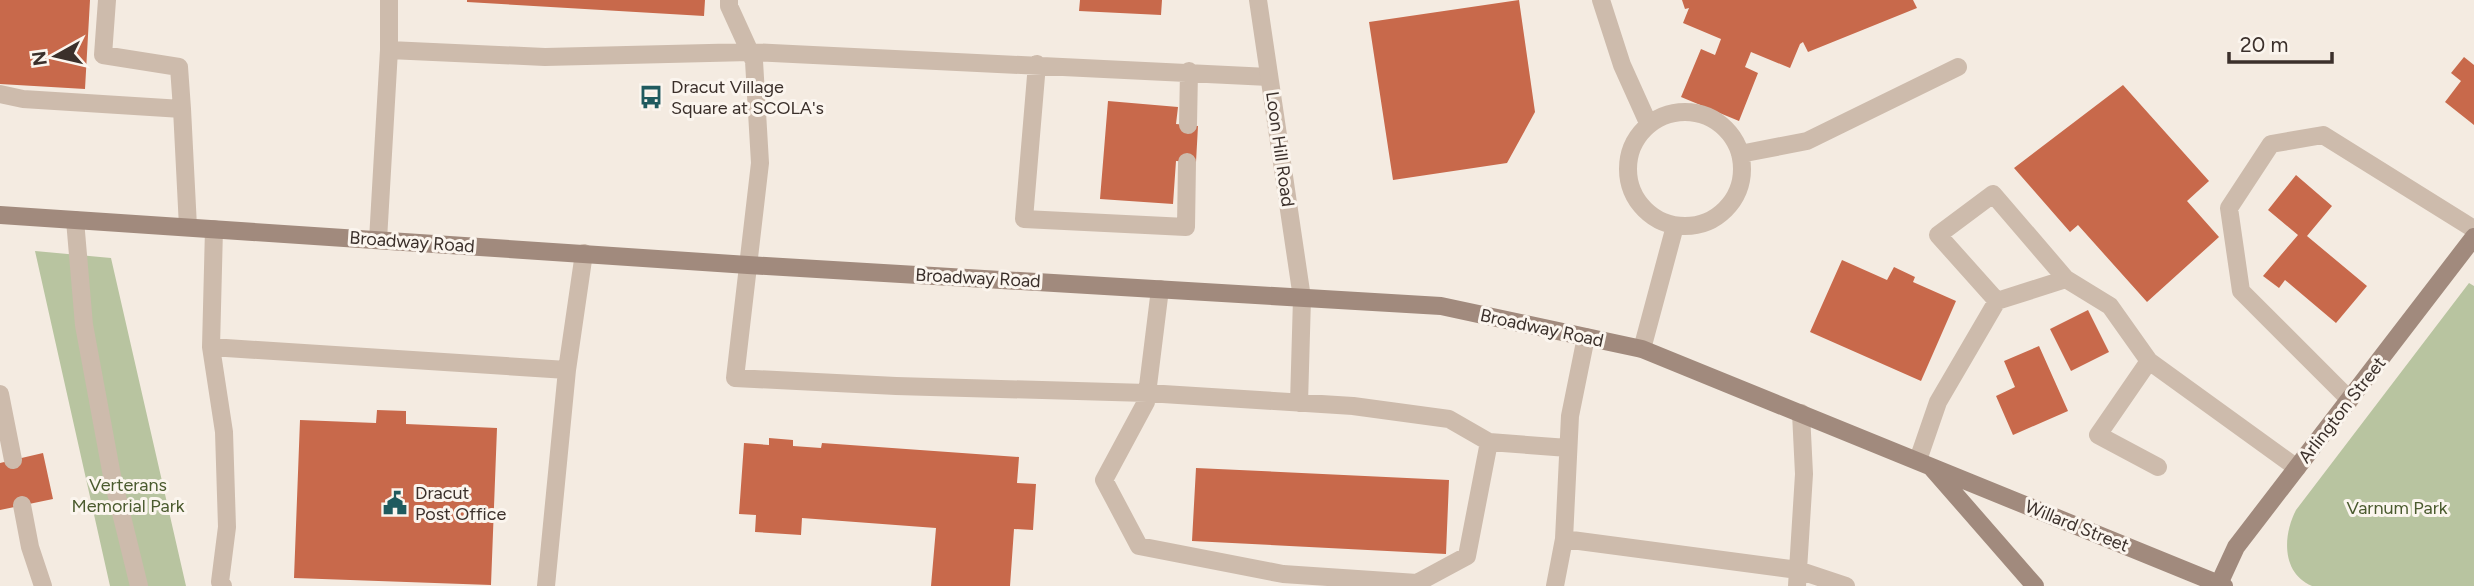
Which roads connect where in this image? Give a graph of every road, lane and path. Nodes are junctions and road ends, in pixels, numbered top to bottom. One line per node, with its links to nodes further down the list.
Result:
1 (107, 0): 13 (street)
2 (388, 0): 6 (street)
3 (729, 0): 7 (street)
4 (1258, 0): 11 (street, Loon Hill Road)
5 (1601, 0): 15 (street)
6 (390, 50): 7 (street); 25 (street)
7 (750, 52): 8 (street); 27 (street)
8 (1037, 64): 10 (street); 17 (street)
9 (1958, 67): 16 (street)
10 (1189, 71): 11 (street); 14 (street)
11 (1269, 77): 30 (street, Loon Hill Road)
12 (0, 94): 13 (street)
13 (182, 109): 21 (street)
14 (1188, 125)
15 (1649, 125): 16 (street); 20 (street)
16 (1741, 154): 20 (street)
17 (1187, 162)
18 (0, 215): 19 (main road, Broadway Road)
19 (75, 220): 21 (main road, Broadway Road); 53 (street)
20 (1675, 226): 34 (street)
21 (188, 227): 22 (main road, Broadway Road)
22 (214, 229): 25 (main road, Broadway Road); 33 (street)
23 (2474, 229): 39 (street)
24 (2474, 237): 39 (main road, Arlington Street)
25 (378, 240): 26 (main road, Broadway Road)
26 (584, 253): 27 (main road, Broadway Road); 36 (street)
27 (748, 265): 29 (main road, Broadway Road); 37 (street)
28 (2066, 279): 31 (street); 31 (street); 35 (street)
29 (1160, 289): 30 (main road, Broadway Road); 37 (street)
30 (1302, 298): 32 (main road, Broadway Road); 40 (street, Loon Hill Road)
31 (1997, 301): 45 (street)
32 (1586, 337): 34 (main road, Broadway Road); 43 (street)
33 (211, 347): 36 (street); 54 (street)
34 (1642, 349): 41 (main road, Broadway Road)
35 (2149, 360): 46 (street); 47 (street)
36 (567, 370): 55 (street)
37 (1147, 393): 40 (street); 42 (street)
38 (0, 394): 44 (street)
39 (2350, 400): 47 (main road, Arlington Street)
40 (1299, 403): 42 (street)
41 (1801, 413): 45 (main road, Broadway Road); 50 (street)
42 (1489, 442): 43 (street)
43 (1568, 448): 49 (street)
44 (13, 460)
45 (1924, 463): 51 (main road, Willard Street); 58 (main road)
46 (2158, 467)
47 (2297, 468): 51 (main road, Arlington Street)
48 (22, 505): 52 (street)
49 (1564, 539): 50 (street); 56 (street)
50 (1798, 578): 57 (street)
51 (2220, 585)
52 (43, 586)
53 (139, 586)
54 (223, 586)
55 (546, 586)
56 (1555, 586)
57 (1846, 586)
58 (2035, 586)

